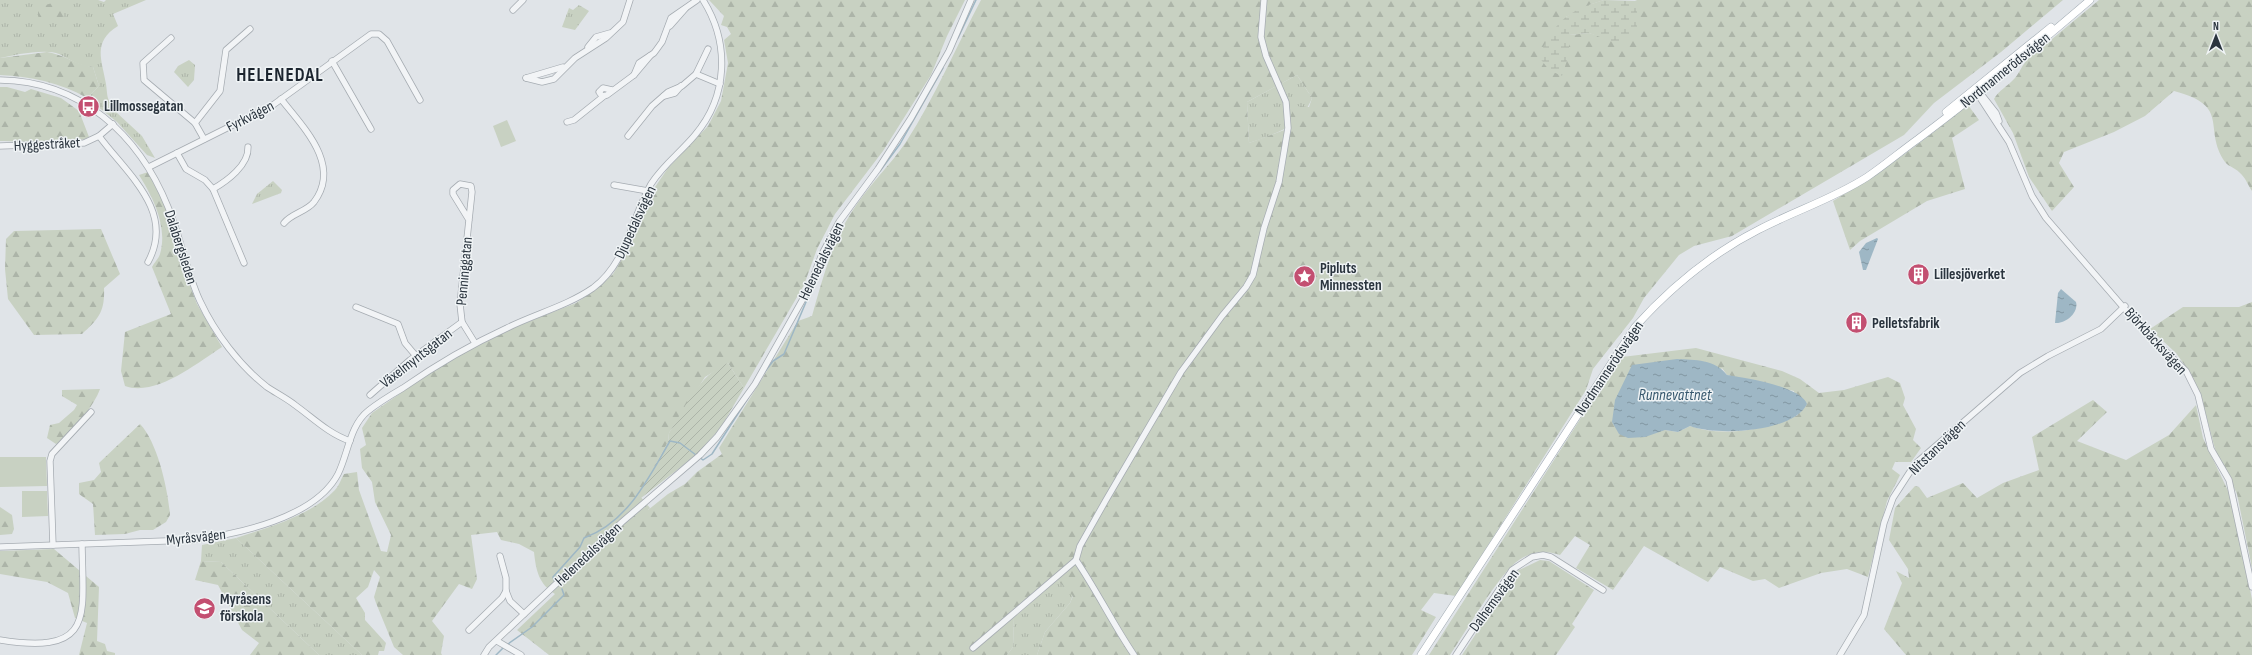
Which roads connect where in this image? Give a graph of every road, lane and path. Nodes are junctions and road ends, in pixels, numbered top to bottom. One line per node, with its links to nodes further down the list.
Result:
1 (523, 0): 8 (street)
2 (630, 0): 13 (street)
3 (697, 0): 22 (street)
4 (703, 0): 18 (street, Djupedalsvägen)
5 (971, 0): 56 (street, Helenedalsvägen)
6 (1264, 0): 52 (street)
7 (2089, 0): 19 (main road, Nordmannerödsvägen)
8 (513, 10)
9 (250, 30): 23 (street)
10 (171, 38): 23 (street)
11 (708, 49): 15 (street)
12 (332, 61): 20 (street, Fyrkvägen); 21 (street, Fyrkvägen); 25 (street)
13 (565, 66): 14 (street); 17 (street)
14 (548, 73): 17 (street); 17 (street)
15 (696, 74): 18 (street); 27 (street)
16 (0, 80): 24 (street, Dalabergsleden)
17 (551, 80)
18 (720, 84): 35 (street, Djupedalsvägen)
19 (1977, 92): 40 (street, Björkbäcksvägen); 64 (main road, Nordmannerödsvägen)
20 (280, 99): 28 (street, Fyrkvägen); 37 (street)
21 (420, 100)
22 (567, 122)
23 (195, 123): 28 (street)
24 (113, 124): 26 (street, Hyggestråket); 32 (street, Dalabergsleden)
25 (371, 129)
26 (99, 136): 29 (street, Hyggestråket); 38 (street)
27 (628, 136)
28 (204, 140): 31 (street, Fyrkvägen)
29 (0, 146)
30 (248, 147): 34 (street)
31 (177, 153): 32 (street, Fyrkvägen); 34 (street)
32 (148, 167): 47 (street, Dalabergsleden)
33 (614, 185): 35 (street)
34 (213, 189): 39 (street)
35 (648, 191): 43 (street, Djupedalsvägen)
36 (469, 220): 36 (street, Penninggatan); 42 (street, Penninggatan)
37 (284, 223)
38 (148, 262)
39 (244, 263)
40 (2124, 306): 53 (street, Björkbäcksvägen); 66 (street, Nitstansvägen)
41 (356, 307): 44 (street)
42 (462, 322): 43 (street, Penninggatan); 44 (street, Växelmyntsgatan)
43 (475, 343): 47 (street, Djupedalsvägen)
44 (416, 356): 45 (street, Växelmyntsgatan)
45 (370, 395)
46 (91, 412): 49 (street)
47 (350, 441): 48 (street, Myråsvägen)
48 (82, 544): 49 (street, Myråsvägen); 58 (street)
49 (53, 545): 50 (street, Myråsvägen)
50 (0, 547)
51 (500, 556): 55 (street)
52 (1076, 560): 60 (street); 63 (street)
53 (2252, 587)
54 (1603, 590): 65 (street, Dalhemsvägen)
55 (506, 591): 56 (street); 57 (street)
56 (524, 614): 59 (street, Helenedalsvägen)
57 (469, 630)
58 (0, 640)
59 (497, 641): 61 (street, Helenedalsvägen); 62 (street)
60 (973, 648)
61 (484, 655)
62 (521, 655)
63 (1134, 655)
64 (1421, 655)
65 (1456, 655)
66 (1840, 655)

